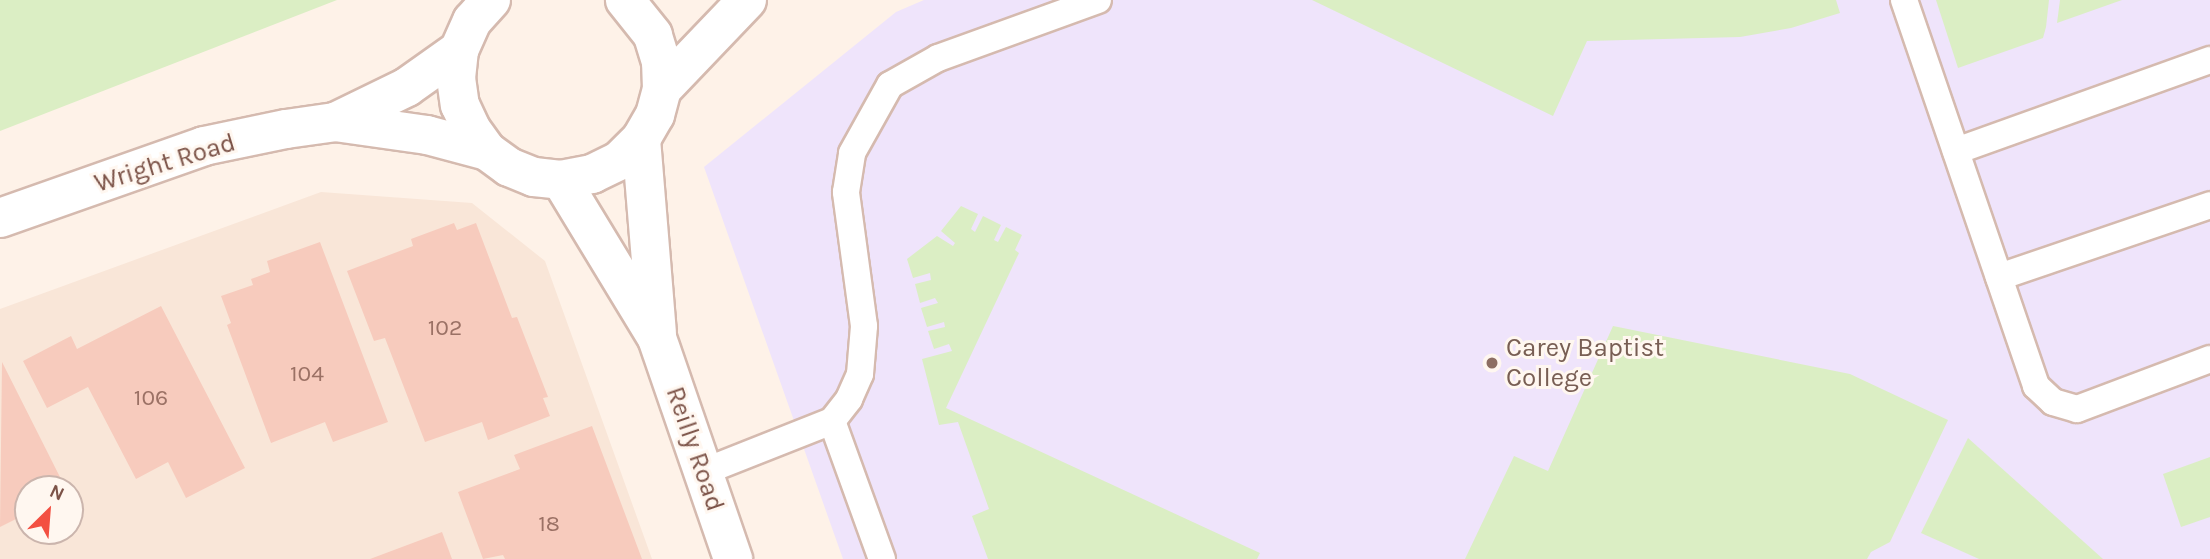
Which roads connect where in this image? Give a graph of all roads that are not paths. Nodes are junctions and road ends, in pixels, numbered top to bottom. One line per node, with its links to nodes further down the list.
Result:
1 (491, 0): 6 (street, Wright Road)
2 (625, 0): 8 (street, Wright Road)
3 (747, 0): 8 (street, Wright Road)
4 (1098, 0): 19 (lane)
5 (1904, 0): 12 (lane)
6 (459, 50): 9 (street, Wright Road); 11 (street, Wright Road)
7 (2210, 60): 12 (lane)
8 (662, 89): 10 (street, Wright Road)
9 (335, 122): 11 (street, Wright Road); 15 (street, Wright Road)
10 (641, 139): 13 (street, Wright Road); 17 (street, Reilly Road)
11 (487, 151): 13 (street, Wright Road)
12 (1956, 151): 16 (lane)
13 (561, 180): 17 (street, Reilly Road)
14 (2210, 205): 16 (lane)
15 (0, 218)
16 (1999, 276): 18 (lane)
17 (657, 338): 20 (street, Reilly Road)
18 (2210, 359)
19 (832, 421): 20 (lane); 22 (lane)
20 (703, 472): 21 (street, Reilly Road)
21 (733, 559)
22 (882, 559)

